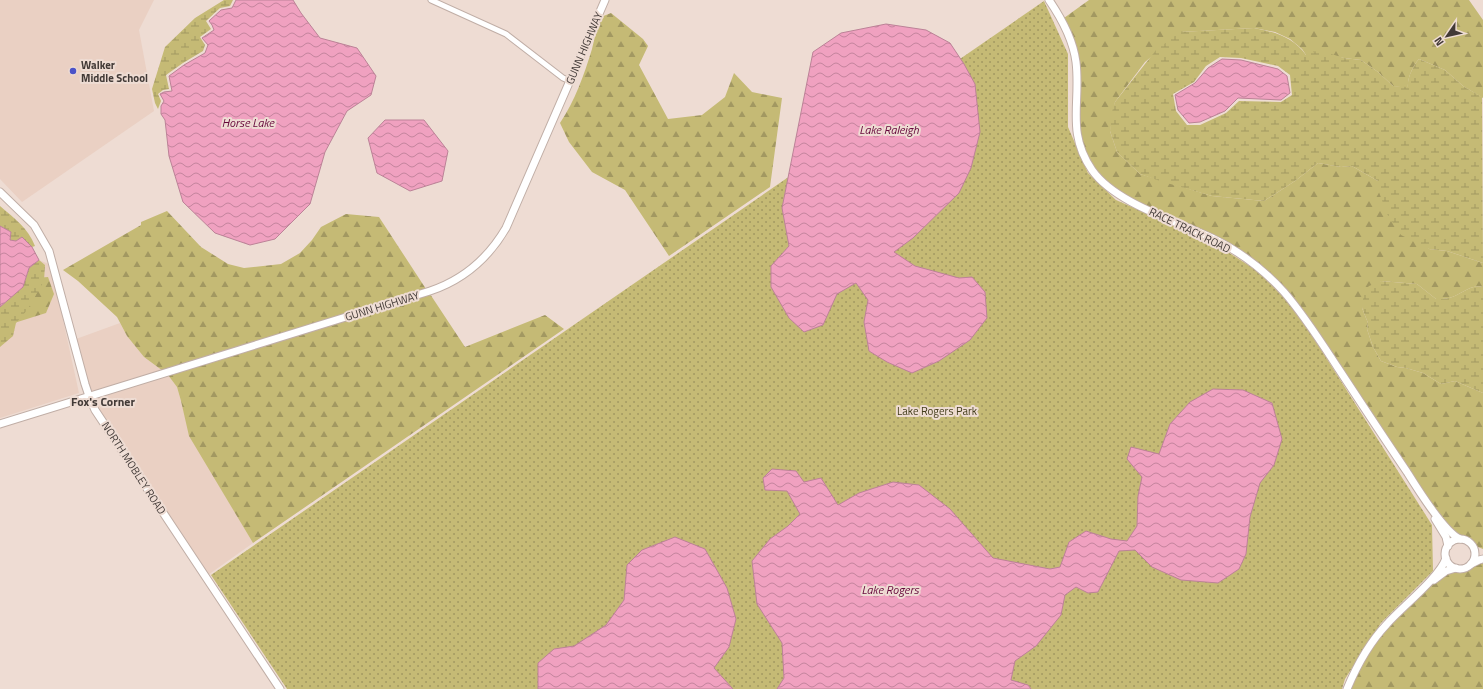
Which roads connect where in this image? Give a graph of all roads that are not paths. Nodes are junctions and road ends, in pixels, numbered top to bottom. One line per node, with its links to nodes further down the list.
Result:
1 (431, 0): 4 (street)
2 (605, 0): 4 (main road, GUNN HIGHWAY)
3 (1050, 0): 8 (main road, RACE TRACK ROAD)
4 (570, 81): 6 (main road, GUNN HIGHWAY)
5 (0, 192): 6 (main road, NORTH MOBLEY ROAD)
6 (89, 396): 7 (main road, GUNN HIGHWAY); 18 (main road, NORTH MOBLEY ROAD)
7 (0, 424)
8 (1427, 503): 9 (main road, RACE TRACK ROAD); 10 (main road, RACE TRACK ROAD)
9 (1460, 539): 10 (main road); 11 (main road)
10 (1448, 546): 13 (main road)
11 (1473, 547): 12 (main road); 15 (main road)
12 (1483, 552)
13 (1446, 558): 16 (main road); 17 (main road)
14 (1483, 559): 15 (main road)
15 (1471, 564): 16 (main road)
16 (1456, 568): 17 (main road)
17 (1421, 590): 19 (main road)
18 (280, 689)
19 (1347, 689)

